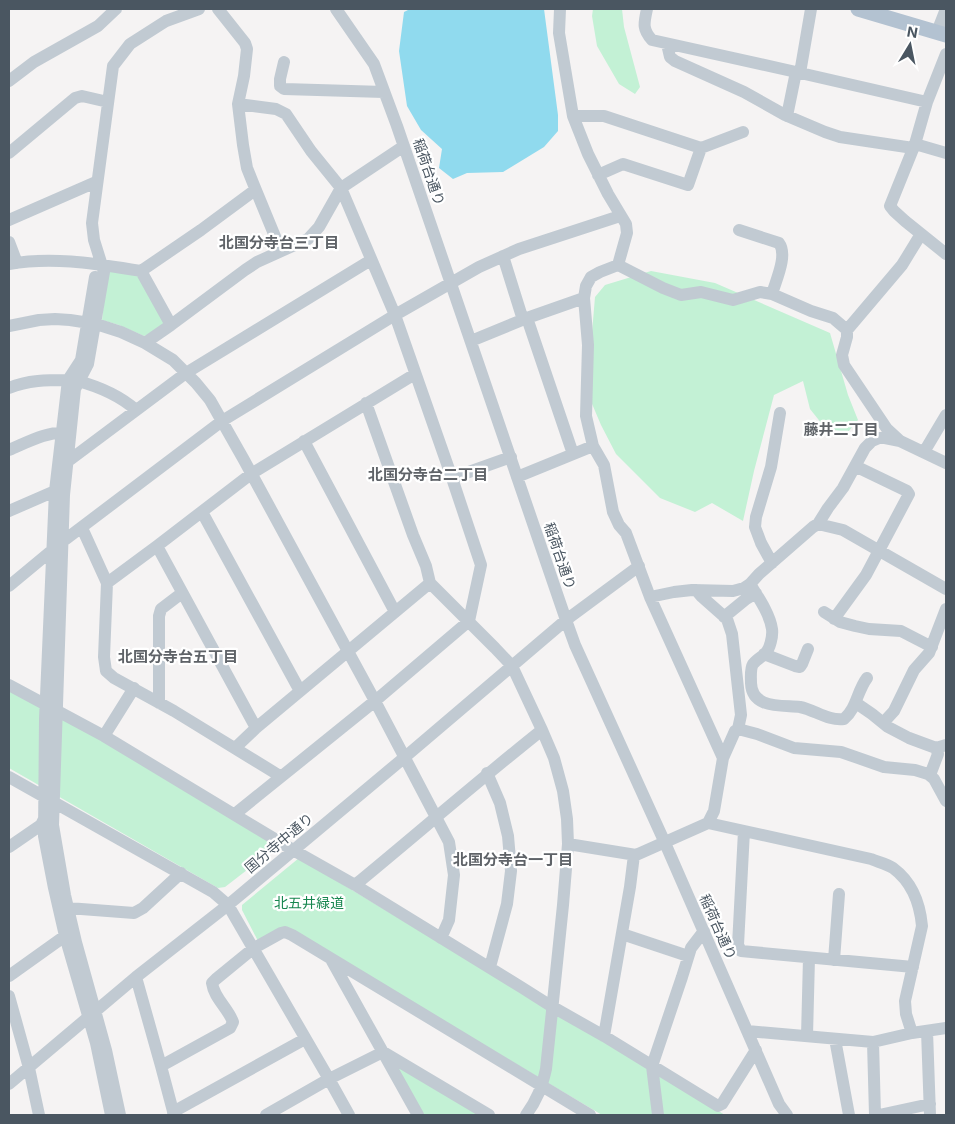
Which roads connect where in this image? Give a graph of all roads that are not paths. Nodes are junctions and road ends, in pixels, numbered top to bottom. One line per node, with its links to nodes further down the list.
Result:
1 (116, 9): 15 (street)
2 (199, 9): 17 (street)
3 (218, 9): 19 (street)
4 (336, 9): 16 (street, 稲荷台通り)
5 (560, 9): 20 (street)
6 (647, 9): 11 (street)
7 (811, 9): 14 (street)
8 (858, 9): 10 (main road)
9 (946, 9): 10 (street)
10 (942, 33)
11 (667, 44): 14 (street); 21 (street)
12 (946, 54): 18 (street)
13 (284, 62): 16 (street)
14 (798, 72): 18 (street); 21 (street)
15 (9, 81)
16 (384, 92): 23 (street, 稲荷台通り)
17 (108, 102): 26 (street); 29 (street)
18 (927, 102): 24 (street)
19 (238, 104): 30 (street); 31 (street)
20 (573, 116): 25 (street); 28 (street)
21 (787, 116): 24 (street)
22 (743, 132): 25 (street)
23 (404, 146): 30 (street); 45 (street, 稲荷台通り)
24 (914, 146): 27 (street); 35 (street)
25 (701, 148): 28 (street)
26 (9, 153)
27 (946, 153)
28 (598, 175): 32 (street)
29 (96, 182): 33 (street); 42 (street)
30 (341, 188): 37 (street); 40 (street)
31 (255, 190): 37 (street); 44 (street)
32 (620, 216): 39 (street); 43 (street)
33 (9, 220)
34 (739, 230): 46 (street)
35 (921, 234): 38 (street); 53 (street)
36 (9, 242): 41 (street)
37 (281, 251): 51 (street)
38 (946, 254)
39 (503, 256): 45 (street); 49 (street)
40 (371, 260): 48 (street); 56 (street)
41 (13, 263): 42 (street)
42 (102, 264): 44 (street); 50 (street)
43 (618, 265): 46 (street); 47 (street)
44 (141, 271): 51 (street)
45 (451, 283): 48 (street); 54 (street, 稲荷台通り)
46 (772, 294): 53 (street)
47 (584, 298): 49 (street); 68 (street)
48 (395, 316): 57 (street); 64 (street)
49 (525, 319): 54 (street); 71 (street)
50 (91, 323): 52 (street); 55 (street); 58 (street)
51 (172, 325): 55 (street)
52 (9, 326)
53 (847, 330): 67 (street)
54 (471, 341): 72 (street, 稲荷台通り)
55 (145, 343): 56 (street)
56 (186, 373): 61 (street); 64 (street)
57 (415, 374): 60 (street); 78 (street)
58 (73, 380): 59 (street); 61 (street); 65 (street)
59 (9, 388)
60 (366, 403): 66 (street); 91 (street)
61 (136, 410): 73 (street)
62 (780, 413): 88 (street)
63 (946, 415): 70 (street)
64 (222, 421): 76 (street); 83 (street)
65 (66, 433): 69 (street); 73 (street); 79 (street)
66 (304, 441): 76 (street); 99 (street)
67 (900, 441): 70 (street); 75 (street)
68 (594, 446): 71 (street); 89 (street)
69 (9, 450)
70 (924, 452): 74 (street)
71 (573, 454): 77 (street)
72 (510, 457): 77 (street, 稲荷台通り); 78 (street)
73 (67, 462): 84 (street)
74 (946, 463)
75 (855, 466): 82 (street); 86 (street)
76 (251, 474): 81 (street); 105 (street)
77 (517, 477): 101 (street, 稲荷台通り)
78 (452, 478): 102 (street)
79 (55, 491): 80 (street); 87 (street)
80 (9, 511)
81 (202, 512): 85 (street); 111 (street)
82 (818, 524): 86 (street); 88 (street)
83 (82, 528): 84 (street); 90 (street)
84 (62, 542): 87 (street); 115 (street)
85 (157, 546): 90 (street); 96 (street)
86 (880, 550): 94 (street); 103 (street)
87 (52, 552): 92 (street); 115 (street)
88 (772, 562): 93 (street)
89 (639, 566): 97 (street); 101 (street, 国分寺中通り)
90 (107, 583): 110 (street)
91 (430, 583): 99 (street); 102 (street)
92 (9, 586)
93 (753, 589): 95 (street); 100 (street); 106 (street)
94 (946, 589)
95 (696, 590): 97 (street); 100 (street)
96 (182, 593): 113 (street); 117 (street)
97 (650, 597): 124 (street)
98 (946, 610): 103 (street)
99 (395, 612): 105 (street)
100 (724, 617): 118 (street)
101 (566, 620): 107 (street, 国分寺中通り); 136 (street, 稲荷台通り)
102 (469, 621): 107 (street); 112 (street)
103 (932, 647): 116 (street)
104 (808, 649): 106 (street)
105 (348, 651): 111 (street); 112 (street)
106 (764, 654): 114 (street)
107 (512, 666): 119 (street); 123 (street, 国分寺中通り)
108 (867, 678): 114 (street)
109 (9, 685): 115 (street)
110 (134, 688): 113 (street); 120 (street)
111 (300, 691): 117 (street)
112 (375, 701): 123 (street); 127 (street)
113 (159, 703): 122 (street)
114 (856, 704): 116 (street)
115 (51, 707): 120 (street); 129 (street)
116 (883, 723): 121 (street)
117 (256, 728): 122 (street)
118 (738, 729): 124 (street); 126 (street)
119 (542, 730): 125 (street); 137 (street)
120 (104, 736): 131 (street)
121 (941, 746): 126 (street)
122 (235, 748): 127 (street)
123 (405, 757): 132 (street); 139 (street, 国分寺中通り)
124 (723, 758): 134 (street)
125 (488, 773): 132 (street); 155 (street)
126 (930, 775): 130 (street)
127 (280, 776): 131 (street)
128 (9, 777): 129 (street)
129 (49, 799): 133 (street); 141 (street); 145 (street)
130 (946, 801)
131 (234, 814): 139 (street)
132 (436, 818): 142 (street); 149 (street)
133 (44, 819): 138 (street); 148 (street)
134 (708, 823): 135 (street); 136 (street)
135 (744, 831): 152 (street); 156 (street)
136 (665, 842): 140 (street); 146 (street, 稲荷台通り)
137 (568, 844): 140 (street); 160 (street)
138 (9, 847)
139 (293, 850): 142 (street); 144 (street, 国分寺中通り)
140 (634, 855): 147 (street)
141 (181, 873): 144 (street); 145 (street)
142 (354, 886): 149 (street)
143 (839, 894): 154 (street)
144 (228, 905): 150 (street); 158 (street, 国分寺中通り)
145 (68, 908): 161 (street)
146 (704, 931): 151 (street); 163 (street, 稲荷台通り)
147 (622, 934): 151 (street); 166 (street)
148 (65, 936): 157 (street); 161 (street)
149 (442, 938): 155 (street)
150 (254, 948): 153 (street); 168 (street); 173 (street)
151 (688, 956): 174 (street)
152 (809, 958): 154 (street); 167 (street)
153 (331, 959): 172 (street); 178 (street)
154 (834, 960): 156 (street)
155 (490, 967): 160 (street)
156 (913, 968): 165 (street)
157 (9, 976)
158 (136, 977): 161 (street, 国分寺中通り); 173 (street)
159 (9, 996): 175 (street)
160 (552, 1006): 166 (street); 178 (street)
161 (92, 1014): 175 (street, 国分寺中通り); 183 (street); 184 (street)
162 (946, 1028): 164 (street)
163 (748, 1031): 167 (street); 171 (street, 稲荷台通り)
164 (927, 1031): 165 (street); 180 (street)
165 (912, 1033): 170 (street)
166 (604, 1036): 174 (street)
167 (807, 1036): 169 (street)
168 (305, 1039): 176 (street); 181 (street)
169 (835, 1039): 170 (street); 193 (street)
170 (873, 1042): 194 (street)
171 (756, 1050): 174 (street); 179 (street, 稲荷台通り)
172 (383, 1052): 176 (street); 187 (street); 188 (street)
173 (161, 1066): 181 (street)
174 (652, 1066): 191 (street)
175 (29, 1068): 177 (street, 国分寺中通り); 182 (street)
176 (329, 1079): 185 (street); 186 (street)
177 (9, 1084)
178 (542, 1087): 189 (street); 190 (street)
179 (781, 1110): 192 (street, 稲荷台通り)
180 (930, 1110): 194 (street)
181 (173, 1114)
182 (39, 1115)
183 (111, 1115)
184 (120, 1115)
185 (266, 1115)
186 (349, 1115)
187 (418, 1115)
188 (489, 1115)
189 (526, 1115)
190 (590, 1115)
191 (658, 1115)
192 (787, 1115)
193 (849, 1115)
194 (877, 1115)

